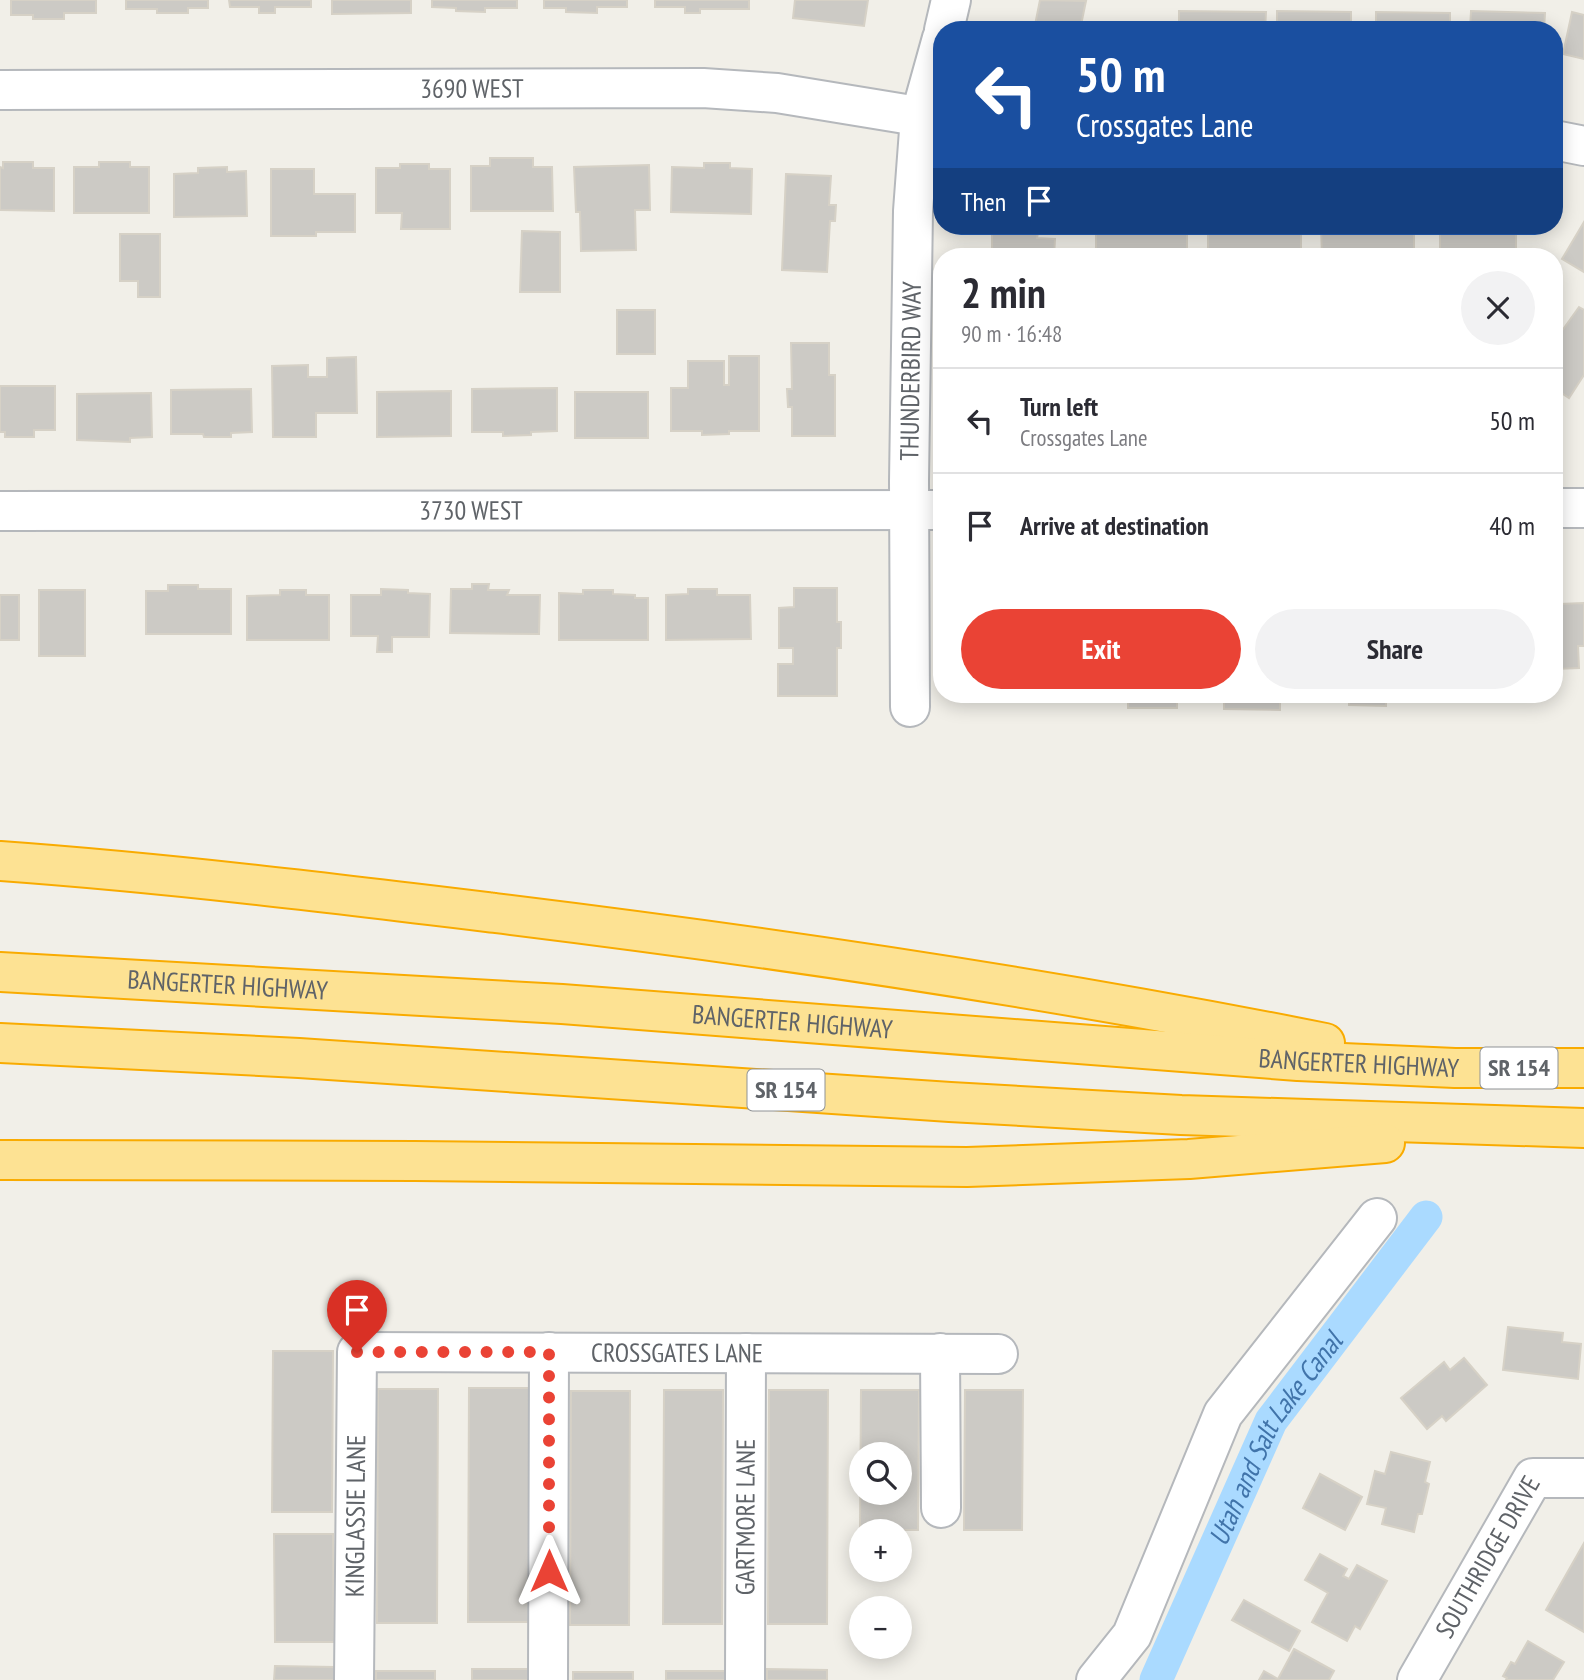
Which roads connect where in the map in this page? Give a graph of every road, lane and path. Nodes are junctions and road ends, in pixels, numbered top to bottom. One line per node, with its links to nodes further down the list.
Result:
1 (951, 0): 2 (street)
2 (946, 21)
3 (0, 90): 4 (street, 3690 WEST)
4 (931, 118): 9 (street, THUNDERBIRD WAY)
5 (1563, 142): 6 (street)
6 (1584, 146)
7 (1563, 508): 8 (street)
8 (1584, 508)
9 (925, 510): 10 (street, 3730 WEST); 11 (street, THUNDERBIRD WAY)
10 (0, 511)
11 (910, 707)
12 (0, 861): 15 (highway)
13 (0, 972): 15 (highway, BANGERTER HIGHWAY / SR 154)
14 (0, 1043): 17 (highway, SR 154)
15 (1455, 1068): 16 (highway, BANGERTER HIGHWAY / SR 154)
16 (1584, 1068)
17 (1578, 1128): 18 (highway)
18 (0, 1160)
19 (1377, 1218): 30 (street)
20 (357, 1352): 21 (street, CROSSGATES LANE); 27 (street, KINGLASSIE LANE)
21 (549, 1352): 22 (street, CROSSGATES LANE); 28 (street)
22 (746, 1353): 23 (street, CROSSGATES LANE); 29 (street, GARTMORE LANE)
23 (940, 1353): 24 (street, CROSSGATES LANE); 26 (street)
24 (998, 1354)
25 (1584, 1478): 31 (street, SOUTHRIDGE DRIVE)
26 (941, 1508)
27 (354, 1680)
28 (548, 1680)
29 (745, 1680)
30 (1096, 1680)
31 (1417, 1680)

